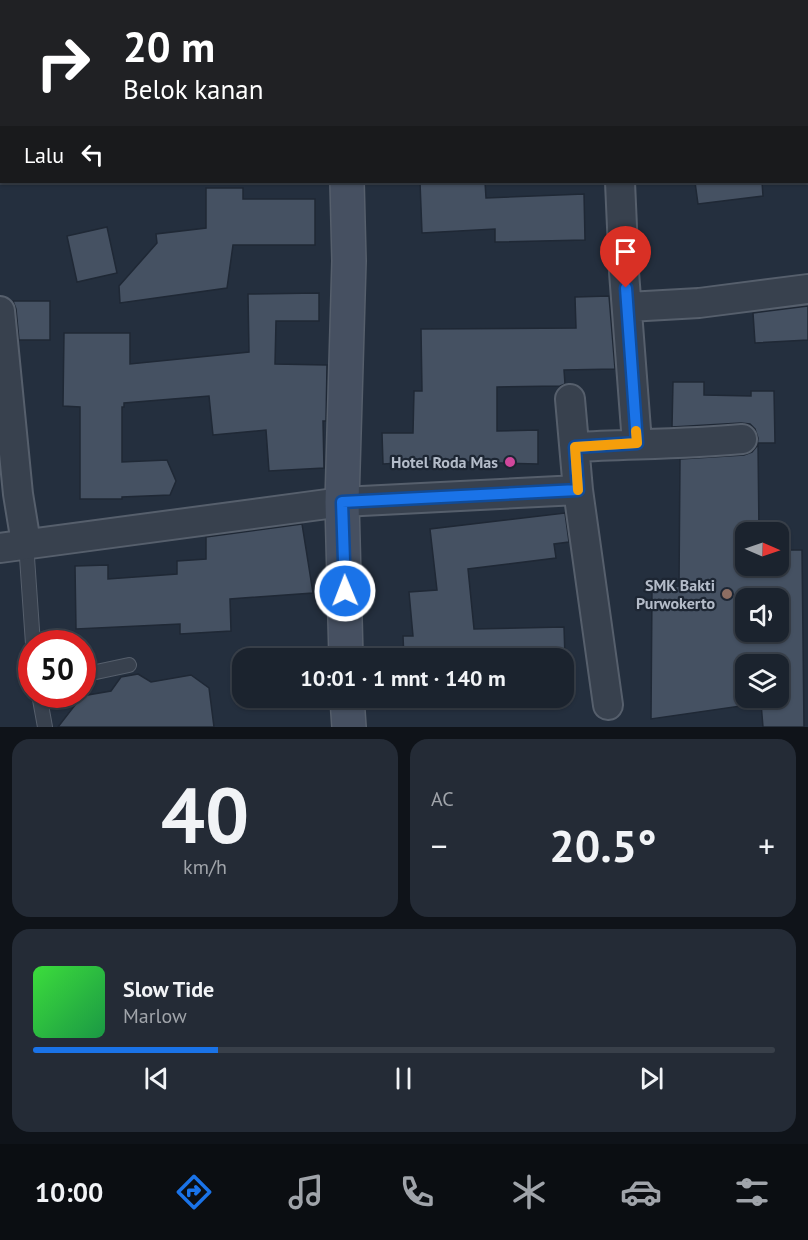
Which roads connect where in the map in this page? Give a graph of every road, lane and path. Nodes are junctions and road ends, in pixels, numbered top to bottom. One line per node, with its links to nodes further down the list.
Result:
1 (347, 183): 11 (main road)
2 (620, 183): 4 (street)
3 (808, 289): 4 (street)
4 (628, 308): 8 (street)
5 (0, 311): 12 (street)
6 (570, 399): 9 (street)
7 (742, 439): 8 (street)
8 (637, 443): 9 (street)
9 (575, 447): 10 (street)
10 (578, 490): 11 (street); 17 (street)
11 (342, 502): 12 (street); 14 (main road)
12 (13, 546): 13 (lane)
13 (30, 630)
14 (346, 648)
15 (129, 665): 16 (lane)
16 (96, 672)
17 (608, 705)
18 (42, 708): 20 (lane)
19 (348, 708): 21 (main road)
20 (45, 727)
21 (349, 727)

